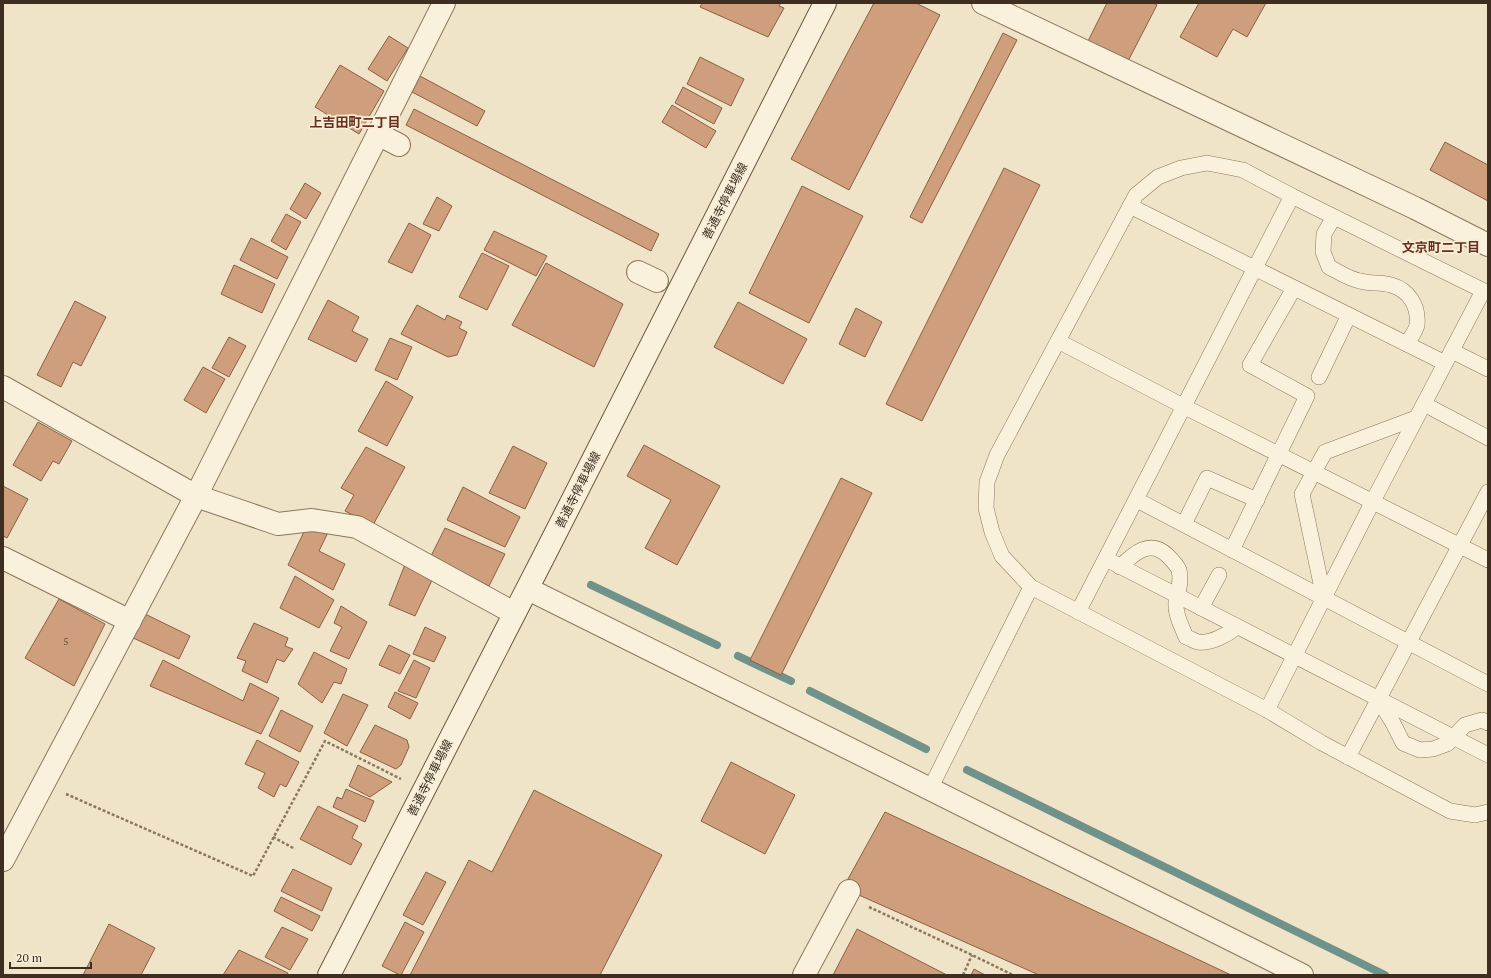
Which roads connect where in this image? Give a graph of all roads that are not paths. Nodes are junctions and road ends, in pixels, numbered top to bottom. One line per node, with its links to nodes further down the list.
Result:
1 (444, 3): 4 (street)
2 (825, 3): 40 (street, 善通寺停車場線)
3 (983, 3): 9 (street)
4 (378, 134): 5 (street); 27 (street)
5 (399, 145)
6 (1292, 196): 7 (lane); 8 (lane); 10 (lane)
7 (1130, 206): 10 (lane); 14 (lane)
8 (1334, 217): 12 (lane); 15 (lane)
9 (1488, 245)
10 (1255, 268): 11 (lane); 21 (lane)
11 (1294, 288): 13 (lane); 24 (lane)
12 (1485, 292): 16 (lane)
13 (1349, 315): 15 (lane); 18 (lane)
14 (1058, 341): 21 (lane); 39 (lane)
15 (1407, 344): 16 (lane)
16 (1448, 357): 17 (lane); 20 (lane)
17 (1488, 369)
18 (1319, 377)
19 (3, 387): 27 (street)
20 (1424, 404): 22 (lane); 23 (lane)
21 (1185, 407): 24 (lane); 28 (lane)
22 (1416, 418): 25 (lane); 30 (lane)
23 (1488, 438)
24 (1279, 454): 25 (lane); 29 (lane)
25 (1314, 472): 30 (lane); 42 (lane)
26 (1488, 492): 32 (lane)
27 (196, 496): 45 (street); 46 (street)
28 (1137, 500): 31 (lane); 35 (lane)
29 (1257, 500): 31 (lane); 33 (lane)
30 (1373, 501): 32 (lane); 42 (lane)
31 (1184, 524): 33 (lane)
32 (1460, 546): 36 (lane); 48 (lane)
33 (1232, 550): 42 (lane)
34 (3, 558): 46 (street)
35 (1106, 559): 37 (lane); 44 (lane)
36 (1488, 560)
37 (1120, 567): 41 (lane); 41 (lane)
38 (1219, 575): 43 (lane)
39 (1031, 588): 44 (lane); 57 (lane)
40 (528, 589): 45 (street, 善通寺停車場線); 57 (street)
41 (1178, 596): 43 (lane); 47 (lane)
42 (1324, 598): 48 (lane); 49 (lane)
43 (1201, 608): 47 (lane)
44 (1078, 612): 52 (lane)
45 (514, 613): 61 (street, 善通寺停車場線)
46 (130, 621): 59 (street)
47 (1237, 627): 49 (lane)
48 (1408, 643): 50 (lane); 51 (lane)
49 (1294, 656): 51 (lane); 52 (lane)
50 (1488, 684)
51 (1379, 699): 54 (lane); 54 (lane); 56 (lane)
52 (1267, 710): 56 (lane)
53 (1488, 723): 54 (lane)
54 (1453, 737): 55 (lane)
55 (1488, 755)
56 (1348, 757): 58 (lane)
57 (930, 789): 63 (street)
58 (1488, 812)
59 (3, 860)
60 (848, 894): 62 (street)
61 (329, 975)
62 (804, 975)
63 (1302, 975)

